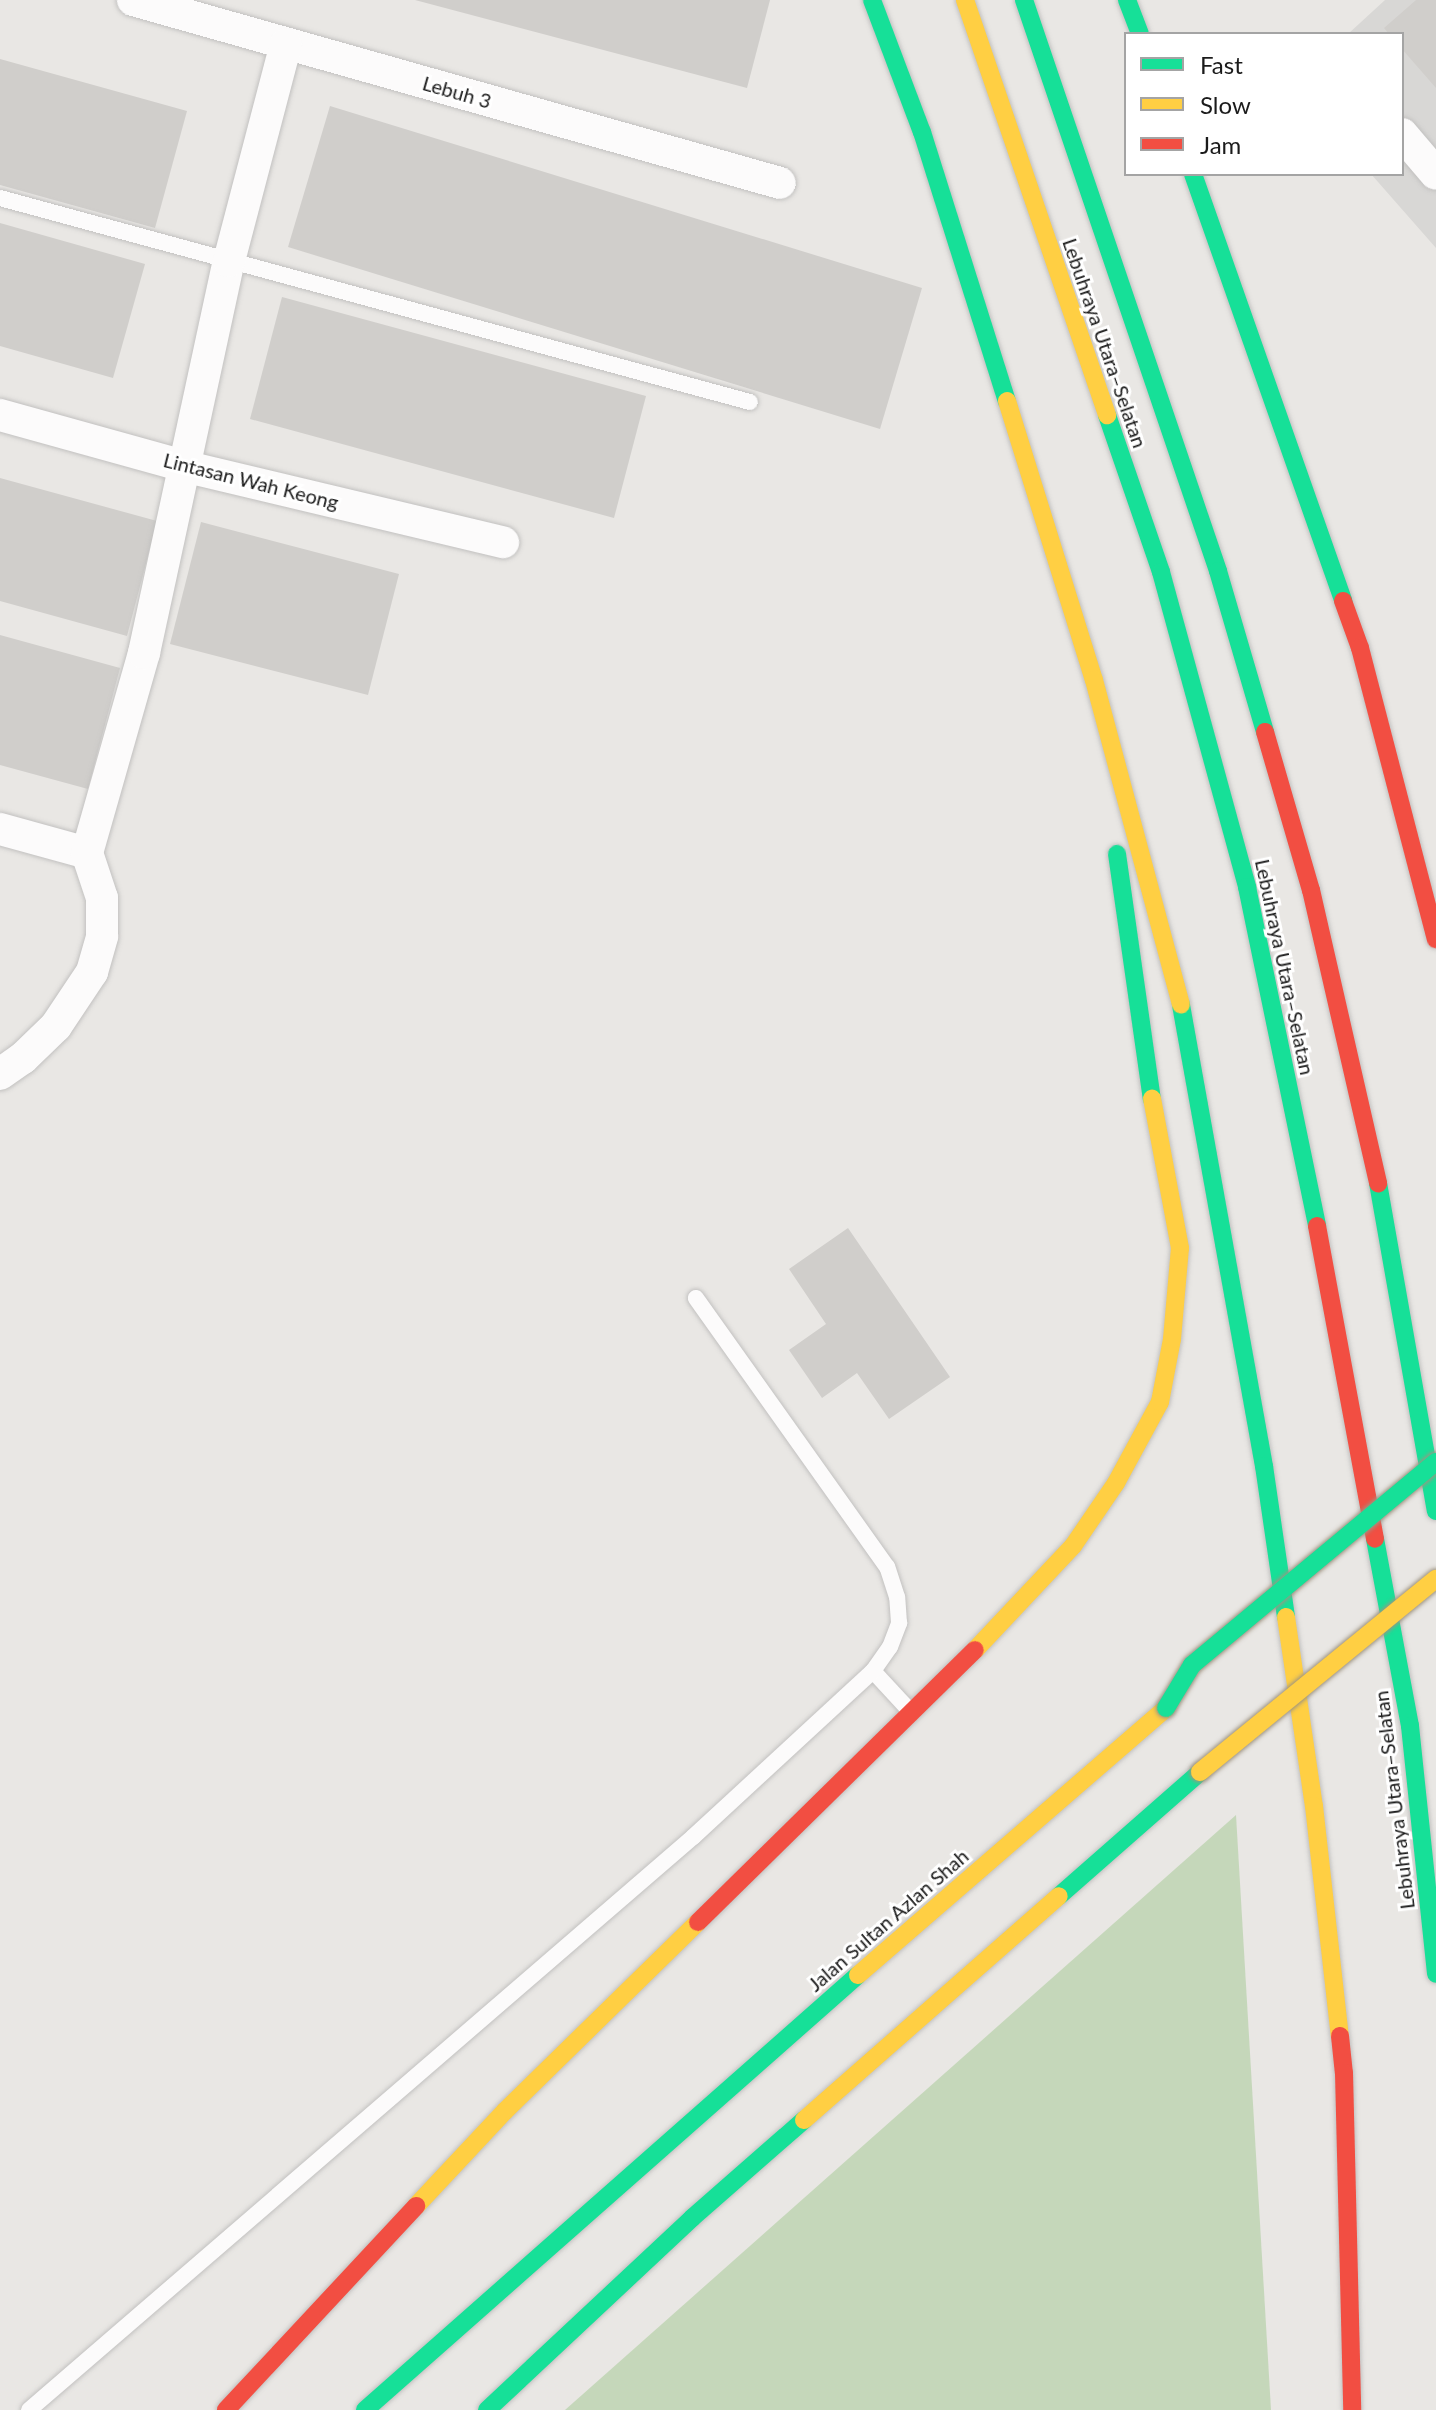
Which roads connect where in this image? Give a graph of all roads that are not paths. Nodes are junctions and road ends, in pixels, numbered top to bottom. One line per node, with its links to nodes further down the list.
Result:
1 (133, 0): 7 (street, Lebuh 3)
2 (872, 0): 18 (main road)
3 (965, 0): 37 (main road, Lebuhraya Utara–Selatan)
4 (1024, 0): 26 (main road, Lebuhraya Utara–Selatan)
5 (1127, 0): 6 (main road)
6 (1139, 32)
7 (286, 44): 11 (street, Lebuh 3); 13 (street)
8 (1404, 136): 9 (street)
9 (1436, 174)
10 (1194, 176): 21 (main road)
11 (780, 183)
12 (0, 198): 13 (lane)
13 (229, 261): 14 (lane); 16 (street)
14 (750, 402)
15 (0, 415): 16 (street, Lintasan Wah Keong)
16 (187, 467): 17 (street, Lintasan Wah Keong); 20 (street)
17 (503, 542)
18 (1094, 680): 36 (main road); 42 (main road)
19 (0, 829): 20 (street)
20 (87, 853): 22 (street)
21 (1436, 939)
22 (0, 1074)
23 (696, 1298): 33 (lane)
24 (1436, 1462): 35 (main road, Jalan Sultan Azlan Shah, bridge)
25 (1436, 1498): 27 (main road)
26 (1436, 1511)
27 (1412, 1518)
28 (1389, 1538): 29 (main road)
29 (1365, 1557)
30 (1436, 1579): 41 (main road, bridge)
31 (1306, 1606): 32 (main road)
32 (1270, 1635)
33 (873, 1671): 36 (lane); 38 (lane)
34 (1200, 1690): 35 (main road)
35 (1166, 1708): 40 (main road, Jalan Sultan Azlan Shah)
36 (913, 1713): 39 (main road)
37 (1436, 1974)
38 (29, 2410)
39 (226, 2410)
40 (365, 2410)
41 (487, 2410)
42 (1350, 2410)

